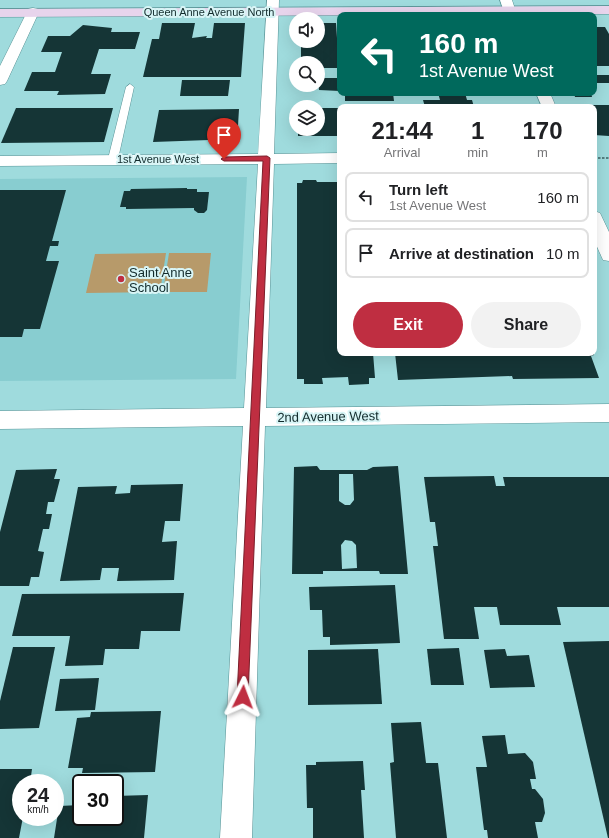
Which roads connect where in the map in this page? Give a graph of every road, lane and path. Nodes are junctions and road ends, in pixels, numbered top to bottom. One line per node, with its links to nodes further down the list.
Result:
1 (272, 6): 2 (main road, Queen Anne Avenue North); 4 (main road, Queen Anne Avenue North); 8 (street)
2 (509, 9): 3 (main road, Queen Anne Avenue North)
3 (609, 10)
4 (33, 12): 5 (main road, Queen Anne Avenue North); 6 (street)
5 (0, 13)
6 (0, 81)
7 (130, 87): 12 (lane)
8 (267, 158): 9 (street, 1st Avenue West); 12 (street, 1st Avenue West); 17 (street)
9 (337, 158)
10 (597, 158): 11 (path)
11 (609, 158)
12 (113, 159): 13 (street, 1st Avenue West)
13 (0, 161)
14 (597, 224): 15 (street)
15 (609, 254)
16 (609, 413): 17 (street, 2nd Avenue West)
17 (255, 417): 18 (street, 2nd Avenue West); 19 (street)
18 (0, 420)
19 (236, 838)

